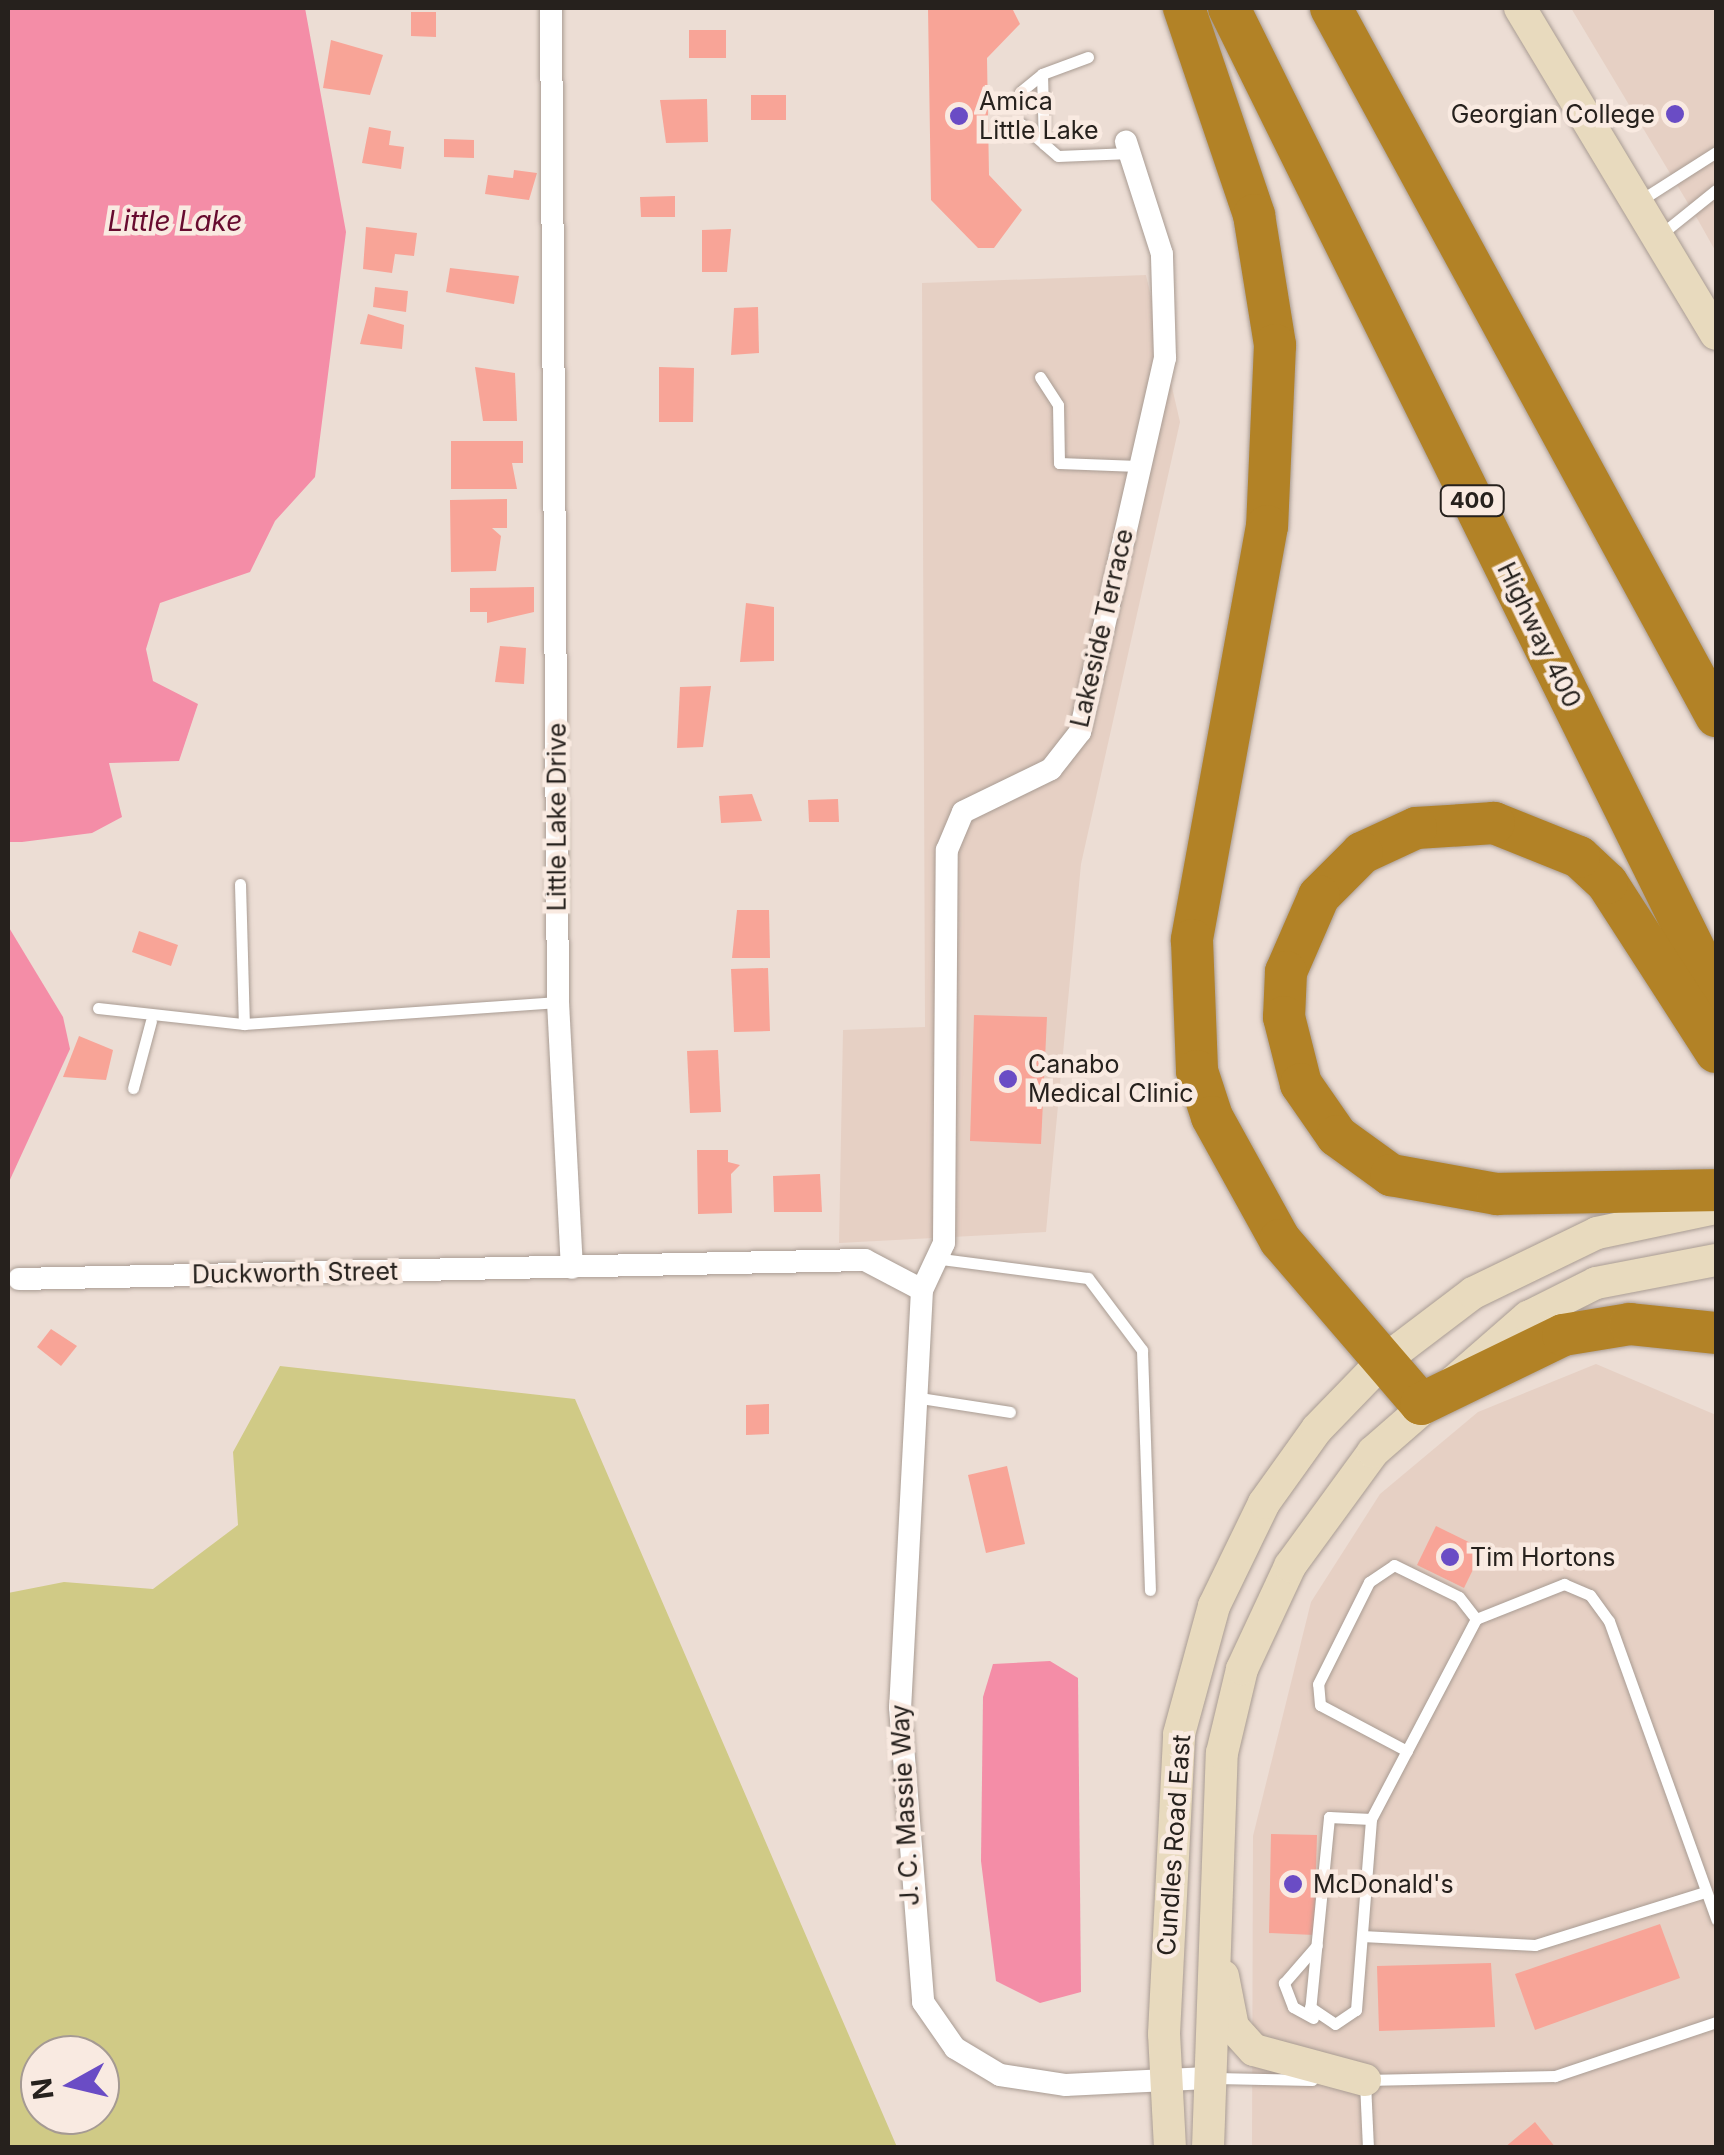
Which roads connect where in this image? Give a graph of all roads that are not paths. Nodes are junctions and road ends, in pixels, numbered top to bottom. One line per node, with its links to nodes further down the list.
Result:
1 (551, 8): 24 (street, Little Lake Drive)
2 (1184, 8): 38 (highway)
3 (1229, 8): 23 (highway, Highway 400 / 400)
4 (1331, 8): 19 (highway)
5 (1520, 8): 14 (main road)
6 (1088, 57): 7 (lane)
7 (1042, 74): 8 (lane); 10 (lane)
8 (1020, 92)
9 (1021, 124): 10 (lane)
10 (1044, 144): 11 (lane)
11 (1128, 148): 18 (street, Lakeside Terrace)
12 (1716, 152): 14 (lane)
13 (1716, 190): 15 (lane)
14 (1636, 204): 15 (main road)
15 (1657, 238): 16 (main road)
16 (1716, 334)
17 (1040, 377): 18 (lane)
18 (1138, 466): 32 (street, Lakeside Terrace)
19 (1621, 537): 20 (highway); 21 (highway)
20 (1716, 686)
21 (1716, 716)
22 (240, 884): 27 (lane)
23 (1716, 993)
24 (558, 1002): 27 (lane); 34 (street, Little Lake Drive)
25 (98, 1008): 26 (lane)
26 (151, 1021): 27 (lane); 29 (lane)
27 (244, 1024)
28 (1716, 1052): 30 (highway)
29 (134, 1088)
30 (1716, 1190)
31 (1716, 1208): 38 (main road)
32 (940, 1259): 36 (street, Lakeside Terrace); 42 (lane)
33 (1716, 1260): 40 (main road)
34 (572, 1268): 35 (street, Duckworth Street); 36 (street)
35 (19, 1279)
36 (922, 1290): 39 (street, J. C. Massie Way)
37 (1716, 1332): 40 (highway)
38 (1382, 1362): 40 (highway); 54 (main road, Cundles Road East)
39 (920, 1398): 41 (lane); 54 (street, J. C. Massie Way)
40 (1421, 1404): 47 (main road, Cundles Road East)
41 (1010, 1412)
42 (1150, 1590)
43 (1476, 1619): 44 (lane); 44 (lane); 46 (lane)
44 (1407, 1750): 45 (lane)
45 (1371, 1819): 49 (lane); 50 (lane)
46 (1705, 1892): 48 (lane); 49 (lane)
47 (1211, 1908): 53 (main road, Cundles Road East); 55 (main road)
48 (1716, 1919)
49 (1362, 1936): 51 (lane)
50 (1319, 1944): 51 (lane); 51 (lane)
51 (1314, 2016)
52 (1716, 2022): 55 (lane)
53 (1207, 2078): 54 (street, J. C. Massie Way); 55 (lane); 57 (main road, Cundles Road East)
54 (1165, 2080): 56 (main road, Cundles Road East)
55 (1365, 2080): 58 (lane)
56 (1170, 2148)
57 (1208, 2148)
58 (1368, 2148)

